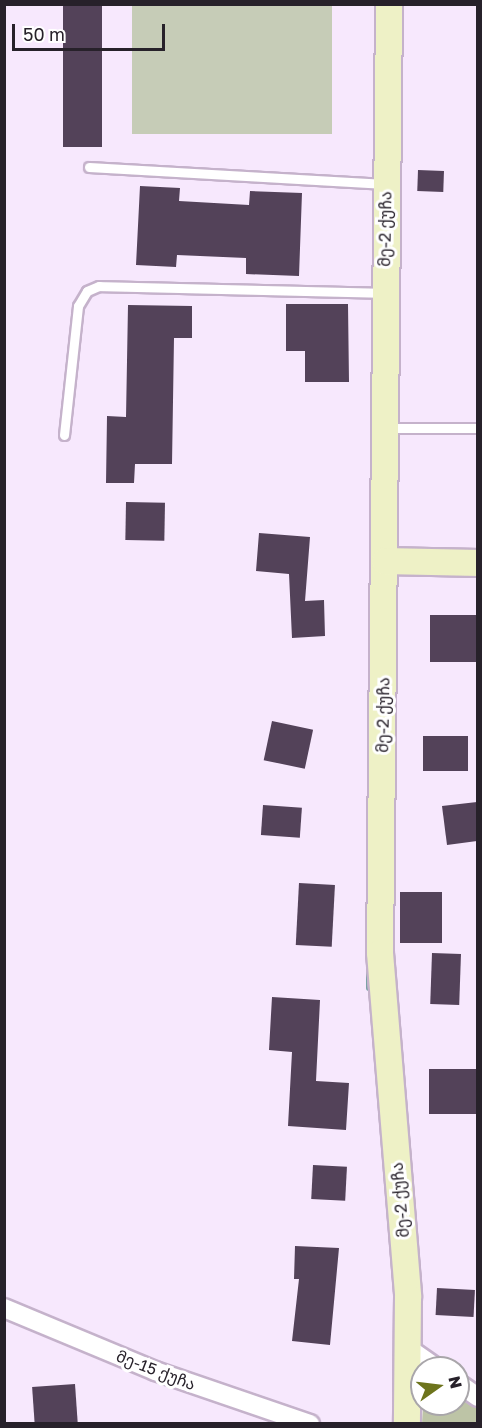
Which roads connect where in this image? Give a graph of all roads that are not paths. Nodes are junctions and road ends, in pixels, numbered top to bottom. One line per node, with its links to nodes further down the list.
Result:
1 (389, 4): 3 (street, მე-2 ქუჩა)
2 (89, 167): 3 (lane)
3 (386, 184): 4 (street, მე-2 ქუჩა)
4 (385, 293): 5 (street, მე-2 ქუჩა); 7 (lane)
5 (386, 428): 6 (lane); 8 (street, მე-2 ქუჩა)
6 (477, 428)
7 (64, 435)
8 (385, 561): 9 (street); 11 (street, მე-2 ქუჩა)
9 (477, 563)
10 (4, 1308): 13 (street, მე-15 ქუჩა)
11 (408, 1348): 12 (street); 14 (street, მე-2 ქუჩა)
12 (419, 1356)
13 (310, 1424)
14 (407, 1424)

